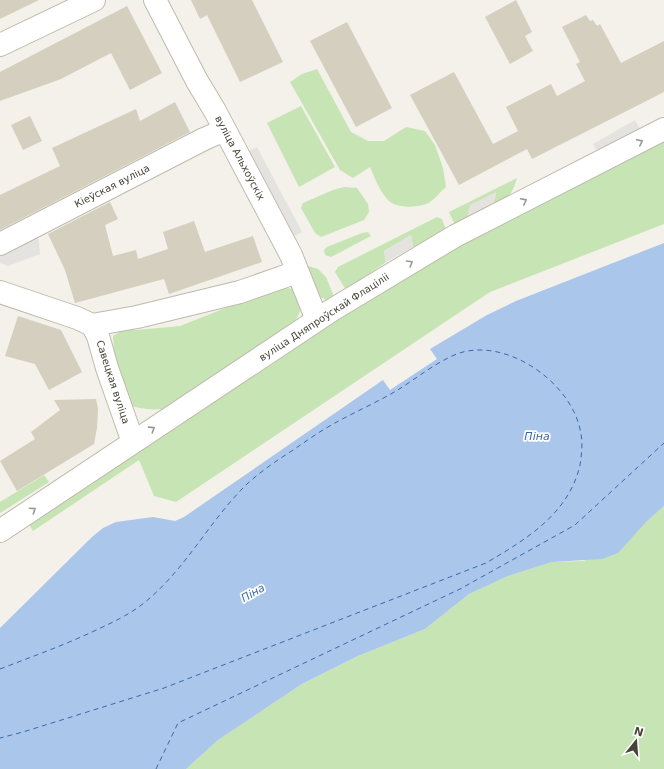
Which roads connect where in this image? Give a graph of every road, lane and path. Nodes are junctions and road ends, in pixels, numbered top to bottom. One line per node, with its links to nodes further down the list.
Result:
1 (94, 0): 3 (street)
2 (155, 0): 4 (street, вуліца Альхоўскіх)
3 (0, 45)
4 (225, 130): 6 (street, Кіеўская вуліца); 7 (street, вуліца Альхоўскіх)
5 (664, 130): 9 (street, вуліца Дняпроўскай Флаціліі, one-way to 5)
6 (0, 244)
7 (297, 272): 9 (street, вуліца Альхоўскіх); 10 (street)
8 (0, 292): 10 (street)
9 (317, 320): 11 (street, вуліца Дняпроўскай Флаціліі, one-way to 9)
10 (92, 325): 11 (street, Савецкая вуліца)
11 (133, 442): 12 (street, вуліца Дняпроўскай Флаціліі, one-way to 11)
12 (0, 531)

